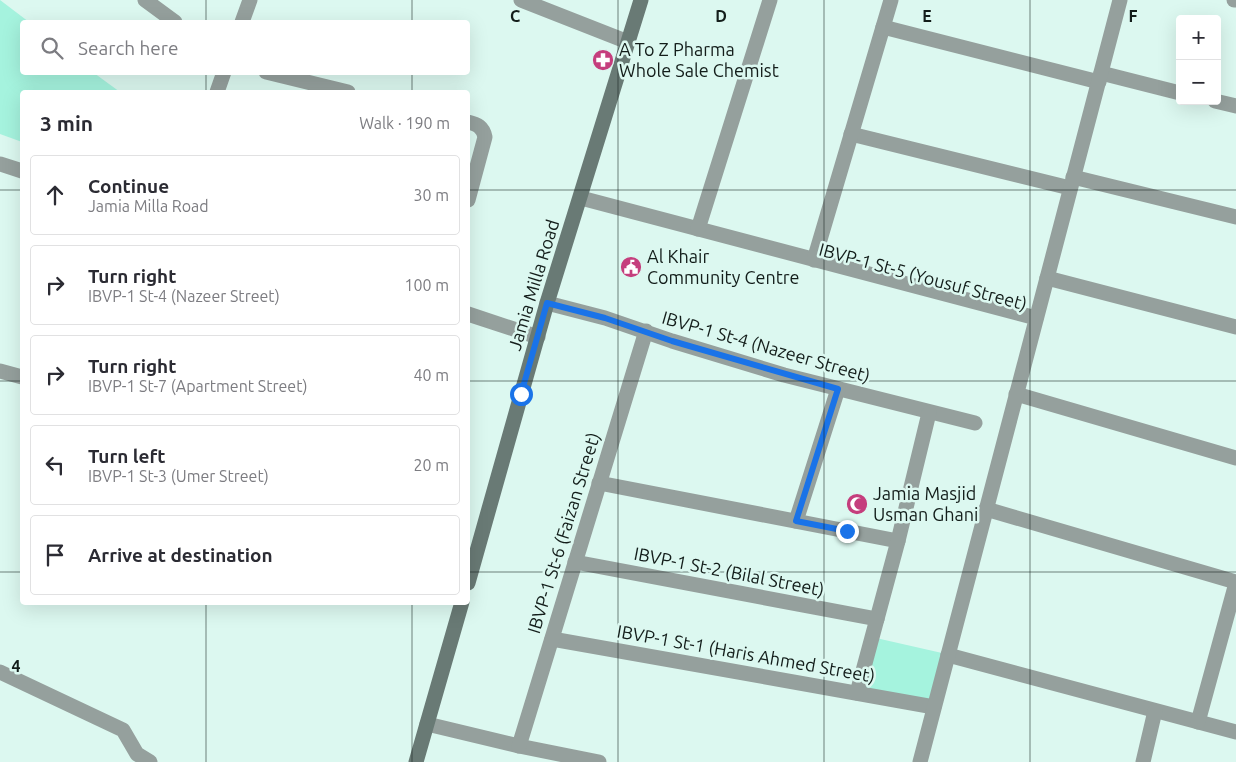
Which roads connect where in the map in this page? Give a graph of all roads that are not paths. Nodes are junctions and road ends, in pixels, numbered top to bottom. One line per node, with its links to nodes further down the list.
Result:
1 (146, 0): 8 (street)
2 (250, 0): 9 (street)
3 (521, 0): 11 (street)
4 (641, 0): 11 (main road, Jamia Milla Road)
5 (770, 0): 28 (street)
6 (891, 0): 10 (street)
7 (1120, 0): 14 (street)
8 (172, 20)
9 (243, 20)
10 (883, 27): 14 (street); 21 (street)
11 (628, 42): 26 (main road, Jamia Milla Road)
12 (223, 75): 15 (street)
13 (278, 75): 16 (street)
14 (1100, 77): 17 (street); 24 (street)
15 (218, 90)
16 (340, 90)
17 (1176, 92)
18 (1221, 102): 19 (street)
19 (1236, 106)
20 (470, 122): 25 (street)
21 (851, 134): 24 (street); 29 (street)
22 (0, 164): 23 (street)
23 (20, 170)
24 (1072, 183): 27 (street); 30 (street)
25 (470, 193)
26 (581, 198): 28 (street); 31 (main road, Jamia Milla Road)
27 (1236, 217)
28 (692, 232): 29 (street); 33 (street, IBVP-1 St-5 (Yousuf Street))
29 (814, 260): 33 (street)
30 (1047, 278): 33 (street); 34 (street)
31 (547, 303): 35 (street, IBVP-1 St-4 (Nazeer Street)); 36 (main road, Jamia Milla Road)
32 (470, 315): 36 (street)
33 (1035, 322): 40 (street)
34 (1236, 327)
35 (646, 331): 39 (street, IBVP-1 St-4 (Nazeer Street)); 44 (street, IBVP-1 St-6 (Faizan Street))
36 (538, 337): 49 (main road, Jamia Milla Road)
37 (0, 371): 38 (street)
38 (20, 376)
39 (838, 389): 41 (street, IBVP-1 St-4 (Nazeer Street)); 46 (street)
40 (1016, 394): 43 (street); 45 (street)
41 (929, 413): 42 (street, IBVP-1 St-4 (Nazeer Street)); 47 (street)
42 (975, 423)
43 (1236, 458)
44 (599, 483): 46 (street); 48 (street, IBVP-1 St-6 (Faizan Street))
45 (986, 509): 50 (street); 54 (street)
46 (796, 521): 47 (street)
47 (898, 541): 52 (street)
48 (575, 562): 52 (street, IBVP-1 St-2 (Bilal Street)); 53 (street, IBVP-1 St-6 (Faizan Street))
49 (470, 576)
50 (1236, 582): 59 (street)
51 (461, 605): 60 (main road)
52 (877, 619): 56 (street)
53 (552, 638): 56 (street, IBVP-1 St-1 (Haris Ahmed Street)); 57 (street); 62 (street, IBVP-1 St-6 (Faizan Street))
54 (948, 655): 57 (street); 58 (street)
55 (0, 672): 63 (street)
56 (857, 693): 57 (street, IBVP-1 St-1 (Haris Ahmed Street))
57 (934, 707): 66 (street)
58 (1155, 711): 59 (street); 67 (street)
59 (1198, 722): 61 (street)
60 (427, 724): 62 (street); 64 (main road)
61 (1236, 732)
62 (519, 746): 65 (street)
63 (150, 762)
64 (416, 762)
65 (599, 762)
66 (920, 762)
67 (1143, 762)

